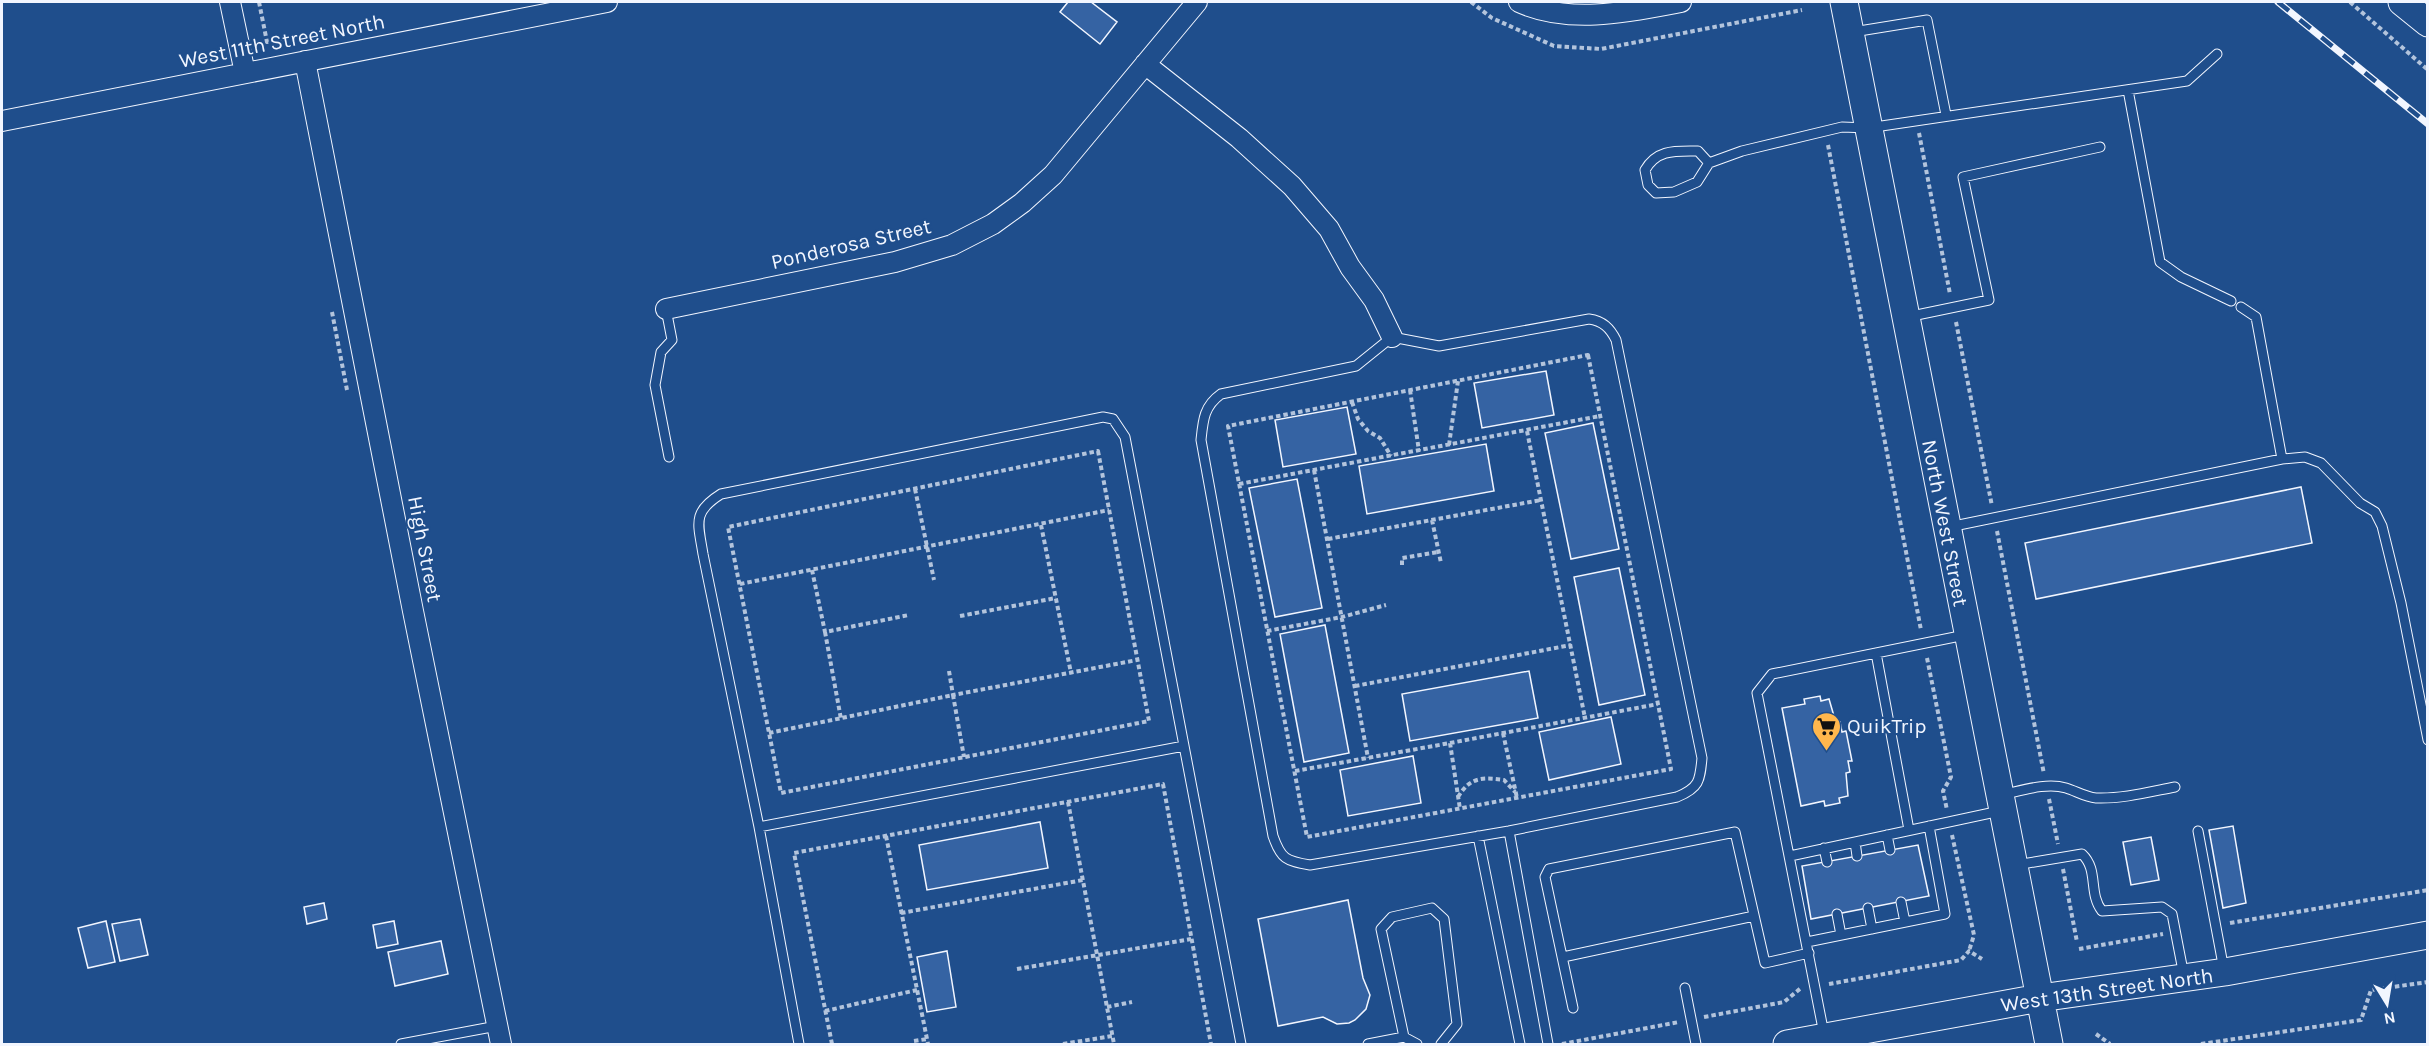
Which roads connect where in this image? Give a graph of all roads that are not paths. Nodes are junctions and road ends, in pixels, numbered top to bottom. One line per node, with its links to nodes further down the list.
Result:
1 (231, 2): 13 (street)
2 (606, 2): 11 (street, West 11th Street North)
3 (1197, 2): 12 (street, Ponderosa Street)
4 (1519, 2): 5 (street)
5 (1681, 2)
6 (1844, 2): 9 (main road, North West Street)
7 (2402, 2): 8 (main road)
8 (2427, 23)
9 (1850, 33): 15 (lane); 17 (main road, North West Street)
10 (2217, 54): 14 (lane)
11 (305, 61): 13 (street, West 11th Street North); 64 (street, High Street)
12 (1145, 64): 22 (street, Ponderosa Street); 24 (street)
13 (245, 73): 16 (street, West 11th Street North)
14 (2128, 90): 15 (lane); 20 (lane)
15 (1946, 115): 17 (lane)
16 (2, 121)
17 (1868, 128): 19 (lane); 23 (main road, North West Street)
18 (2100, 147): 23 (lane)
19 (1709, 163): 19 (lane)
20 (2231, 301)
21 (2241, 307): 26 (lane)
22 (666, 309): 25 (lane)
23 (1905, 317): 27 (main road, North West Street)
24 (1392, 337): 37 (lane); 40 (lane)
25 (669, 457)
26 (2282, 459): 27 (lane); 30 (lane)
27 (1947, 528): 28 (main road, North West Street)
28 (1967, 635): 29 (lane); 33 (main road, North West Street)
29 (1876, 653): 36 (lane); 44 (lane)
30 (2427, 740)
31 (1184, 746): 35 (lane); 35 (lane); 69 (lane)
32 (2175, 787): 33 (lane)
33 (2001, 803): 34 (lane); 47 (main road, North West Street)
34 (1929, 826): 36 (lane); 52 (lane)
35 (759, 827): 68 (lane)
36 (1909, 830): 39 (lane)
37 (1509, 831): 40 (lane); 74 (lane)
38 (2198, 831): 59 (lane)
39 (1887, 835): 41 (lane); 43 (lane)
40 (1478, 837): 73 (lane)
41 (1855, 842): 42 (lane); 45 (lane)
42 (1824, 848): 44 (lane); 46 (lane)
43 (1890, 850)
44 (1790, 856): 56 (lane)
45 (1857, 856)
46 (1827, 862)
47 (2013, 866): 60 (lane); 62 (main road, North West Street)
48 (1901, 902): 52 (lane)
49 (1868, 908): 53 (lane)
50 (1837, 914): 54 (lane)
51 (1754, 915): 57 (lane); 58 (lane); 58 (lane)
52 (1905, 922): 53 (lane)
53 (1872, 929): 54 (lane)
54 (1841, 935): 56 (lane)
55 (2427, 935): 59 (main road, West 13th Street North)
56 (1807, 942): 57 (lane)
57 (1809, 953): 66 (lane)
58 (1563, 957): 63 (lane)
59 (2225, 972): 60 (main road, West 13th Street North)
60 (2185, 978): 62 (main road, West 13th Street North)
61 (1685, 988): 75 (lane)
62 (2040, 998): 66 (main road, West 13th Street North); 77 (main road, North West Street)
63 (1573, 1008)
64 (499, 1035): 67 (lane)
65 (1404, 1036): 70 (lane); 71 (lane); 72 (lane)
66 (1825, 1038): 76 (main road, West 13th Street North)
67 (401, 1044)
68 (799, 1044)
69 (1241, 1044)
70 (1368, 1044)
71 (1417, 1044)
72 (1441, 1044)
73 (1520, 1044)
74 (1548, 1044)
75 (1695, 1044)
76 (1786, 1044)
77 (2049, 1044)

